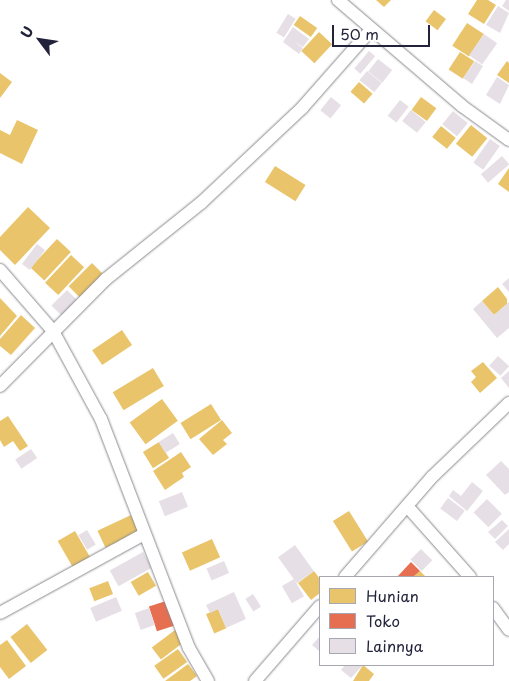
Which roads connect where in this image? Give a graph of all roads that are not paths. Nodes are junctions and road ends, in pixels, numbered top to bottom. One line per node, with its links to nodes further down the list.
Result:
1 (338, 0): 2 (street)
2 (370, 31): 3 (street); 5 (street)
3 (509, 140)
4 (0, 270): 5 (street)
5 (53, 332): 6 (street); 9 (street)
6 (0, 386)
7 (509, 403): 8 (street)
8 (407, 506): 10 (street); 11 (street)
9 (144, 534): 14 (street); 16 (street)
10 (346, 576)
11 (469, 576)
12 (319, 607): 17 (street)
13 (494, 609): 15 (street)
14 (0, 613)
15 (509, 630)
16 (208, 681)
17 (255, 681)

